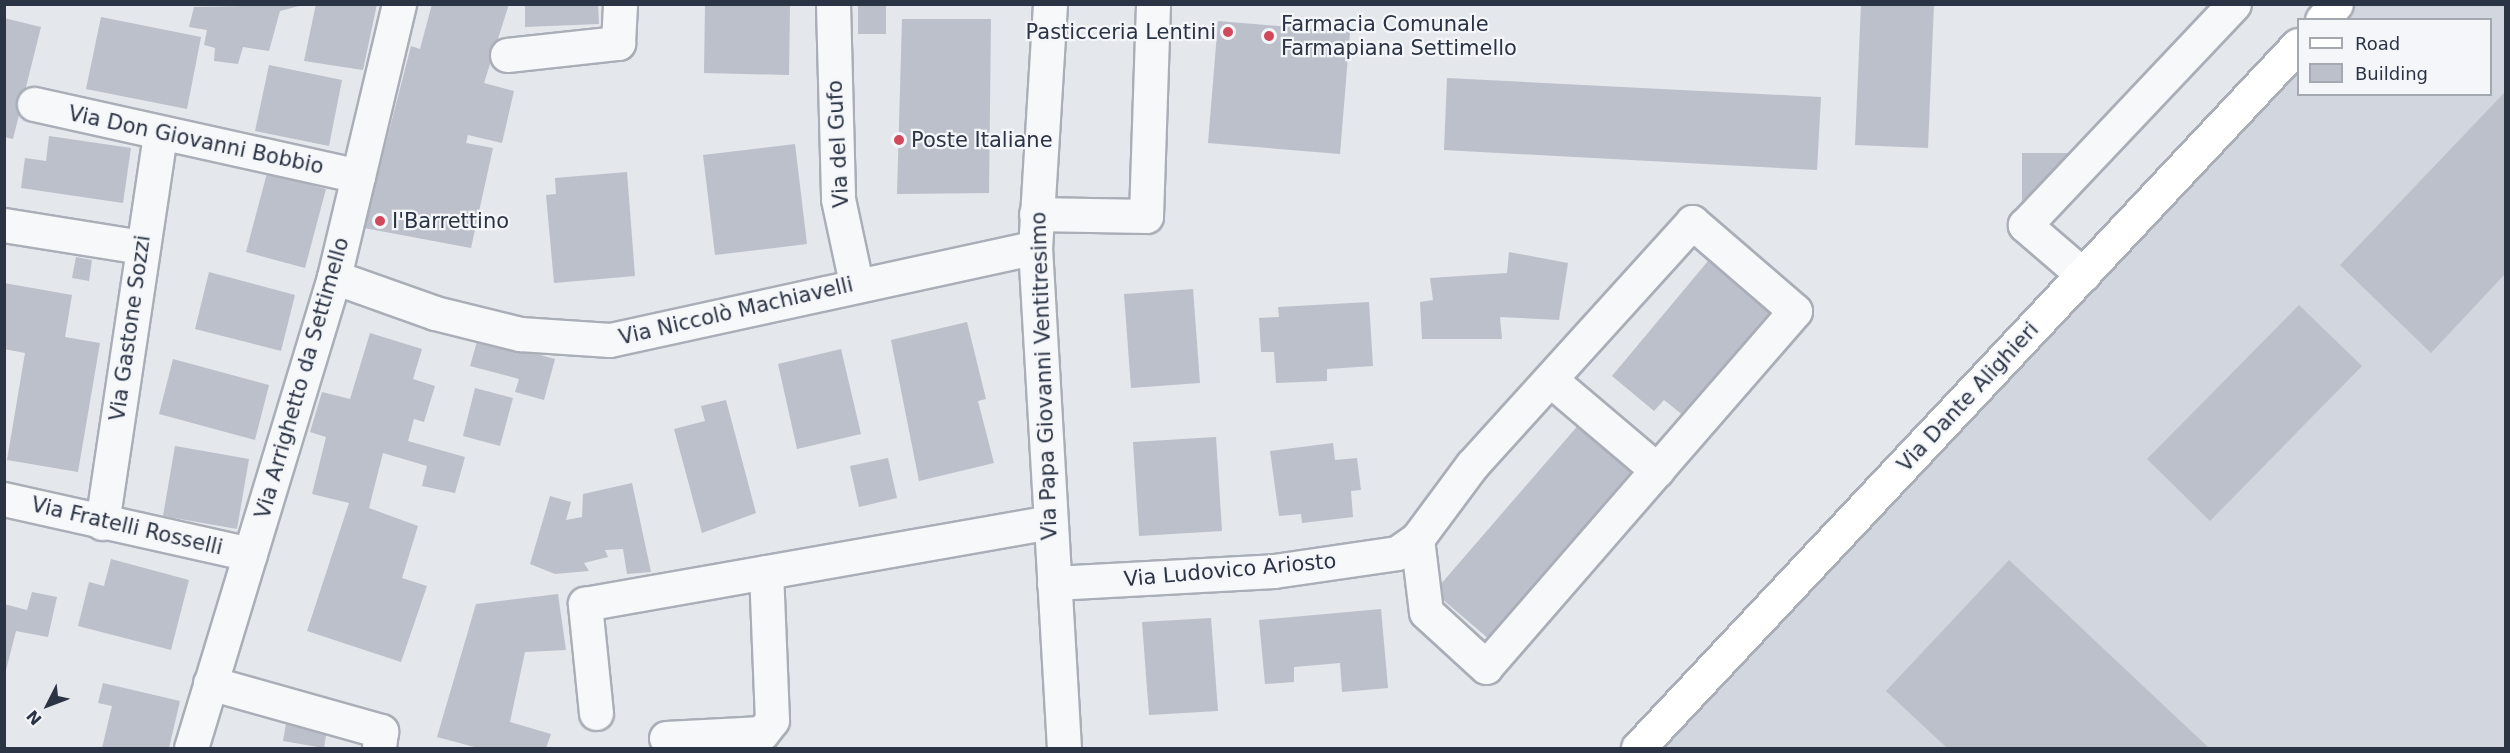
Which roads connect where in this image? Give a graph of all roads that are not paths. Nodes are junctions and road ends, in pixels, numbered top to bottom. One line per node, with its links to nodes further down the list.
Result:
1 (399, 4): 13 (street, Via Arrighetto da Settimello)
2 (620, 4): 10 (street)
3 (833, 4): 20 (street, Via del Gufo)
4 (1050, 4): 14 (street, Via Papa Giovanni Ventitresimo)
5 (1152, 4): 14 (street)
6 (2234, 4): 18 (street)
7 (2336, 4): 8 (main road)
8 (2324, 18)
9 (2297, 46): 18 (main road, Via Dante Alighieri)
10 (507, 55)
11 (34, 104): 12 (street, Via Don Giovanni Bobbio)
12 (160, 134): 13 (street, Via Don Giovanni Bobbio); 16 (street, Via Gastone Sozzi)
13 (358, 176): 19 (street, Via Arrighetto da Settimello)
14 (1036, 214): 17 (street, Via Papa Giovanni Ventitresimo)
15 (4, 225): 16 (street)
16 (142, 247): 25 (street, Via Gastone Sozzi)
17 (1035, 247): 20 (street, Via Niccolò Machiavelli); 24 (street, Via Papa Giovanni Ventitresimo)
18 (2083, 275): 36 (main road, Via Dante Alighieri)
19 (333, 277): 20 (street, Via Niccolò Machiavelli); 27 (street, Via Arrighetto da Settimello)
20 (856, 283)
21 (1552, 381): 22 (street); 22 (street, Via Ludovico Ariosto); 26 (street, Via Ludovico Ariosto)
22 (1657, 470): 26 (street)
23 (4, 499): 25 (street, Via Fratelli Rosselli)
24 (1050, 522): 28 (street); 29 (street, Via Papa Giovanni Ventitresimo)
25 (102, 523): 27 (street, Via Fratelli Rosselli)
26 (1417, 539): 29 (street, Via Ludovico Ariosto)
27 (250, 554): 30 (street, Via Arrighetto da Settimello)
28 (766, 572): 31 (street); 32 (street)
29 (1054, 583): 35 (street, Via Papa Giovanni Ventitresimo)
30 (210, 683): 33 (street, Via Arrighetto da Settimello); 34 (street)
31 (596, 713)
32 (666, 738)
33 (191, 748)
34 (379, 748)
35 (1064, 748)
36 (1638, 748)

